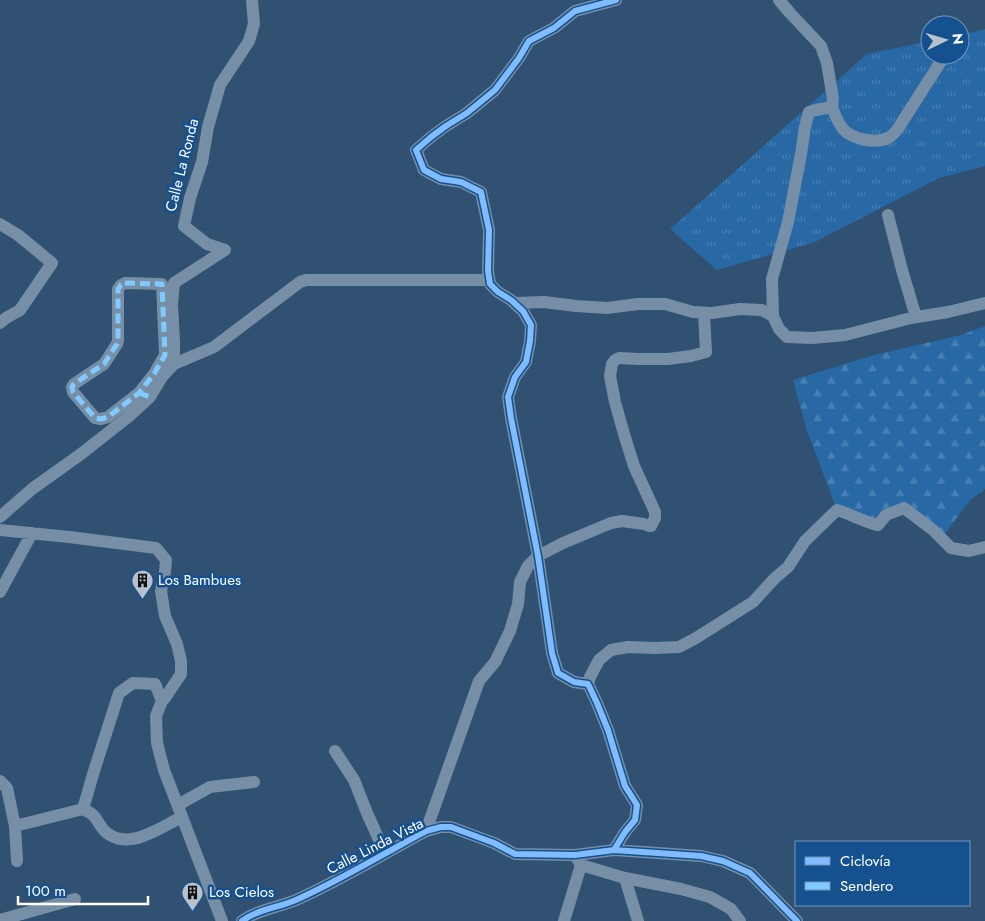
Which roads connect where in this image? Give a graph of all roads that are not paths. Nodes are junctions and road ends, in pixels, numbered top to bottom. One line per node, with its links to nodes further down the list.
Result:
1 (252, 0): 15 (street, Calle La Ronda)
2 (616, 0): 8 (street)
3 (779, 0): 5 (street)
4 (939, 65): 5 (street)
5 (832, 107): 12 (street)
6 (888, 215): 13 (street)
7 (0, 224): 14 (street)
8 (489, 280): 10 (street); 15 (street)
9 (985, 303): 13 (street)
10 (515, 304): 11 (street); 21 (street)
11 (704, 313): 12 (street); 21 (street)
12 (773, 316): 13 (street)
13 (916, 317)
14 (0, 323)
15 (174, 364): 16 (street)
16 (144, 395): 16 (street); 17 (street)
17 (0, 517)
18 (0, 530): 19 (street)
19 (32, 533): 22 (street); 24 (street)
20 (985, 547): 23 (street)
21 (538, 556): 23 (street); 31 (street)
22 (0, 592)
23 (588, 684): 32 (street)
24 (162, 701): 28 (street); 29 (street)
25 (335, 751): 33 (street)
26 (0, 781): 30 (street)
27 (254, 782): 29 (street)
28 (83, 809): 29 (street); 30 (street)
29 (180, 811): 39 (street)
30 (15, 826): 35 (street)
31 (426, 831): 33 (street, Calle Linda Vista); 34 (street, Calle Linda Vista)
32 (614, 850): 34 (street, Calle Linda Vista); 44 (street, Calle Linda Vista)
33 (385, 853): 40 (street, Calle Linda Vista)
34 (578, 860): 36 (street); 41 (street)
35 (17, 861)
36 (625, 878): 42 (street); 43 (street)
37 (75, 899): 38 (street)
38 (0, 920)
39 (222, 921)
40 (242, 921)
41 (564, 921)
42 (638, 921)
43 (740, 921)
44 (798, 921)

